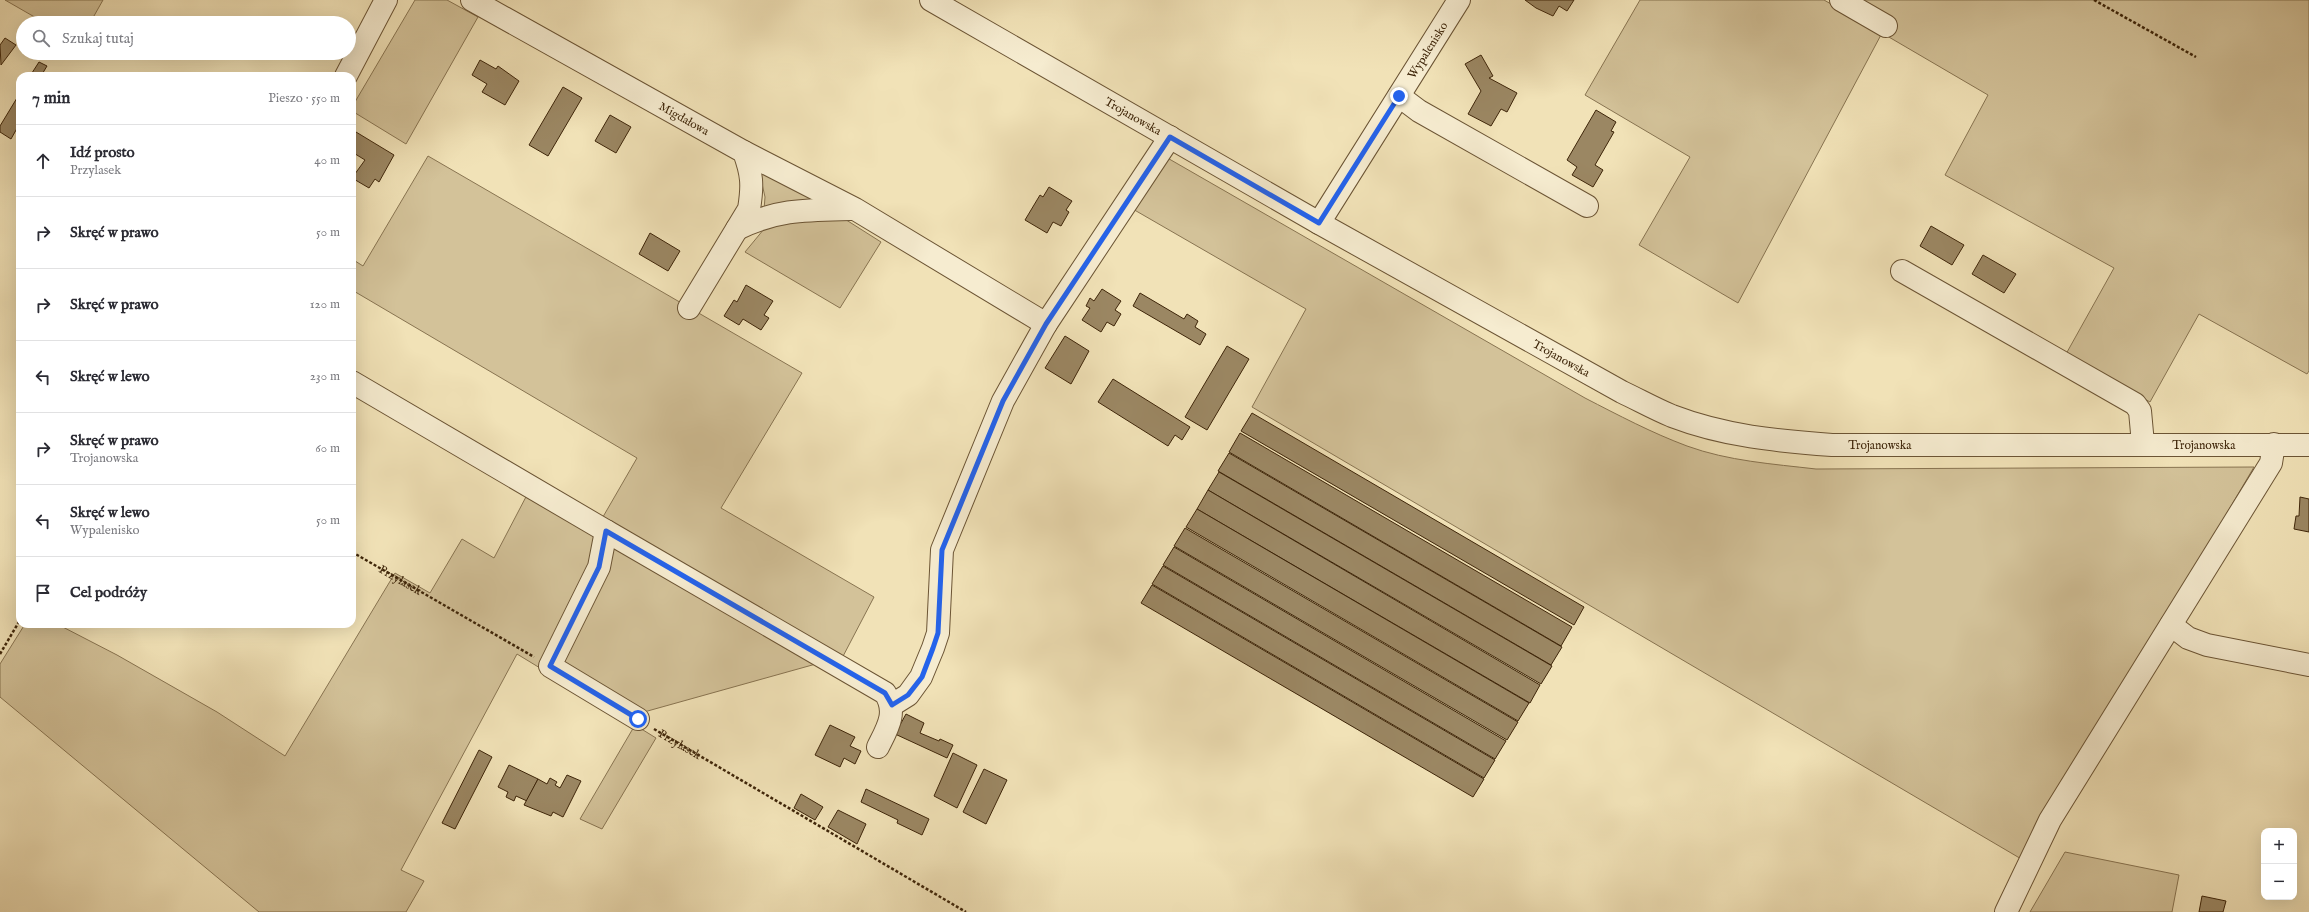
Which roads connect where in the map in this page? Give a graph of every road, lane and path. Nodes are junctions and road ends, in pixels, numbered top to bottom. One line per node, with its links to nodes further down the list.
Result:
1 (386, 0): 8 (street)
2 (472, 0): 14 (street, Migdałowa)
3 (931, 0): 13 (street, Trojanowska)
4 (1459, 0): 12 (street, Wypalenisko)
5 (1842, 0): 7 (street)
6 (2094, 0): 9 (path)
7 (1886, 26)
8 (356, 57)
9 (2196, 57)
10 (354, 60): 11 (street)
11 (348, 72)
12 (1399, 96): 15 (street); 17 (street, Wypalenisko)
13 (1170, 137): 17 (street, Trojanowska); 21 (street)
14 (744, 152): 16 (street, Migdałowa); 18 (street)
15 (1587, 206)
16 (855, 209): 18 (street); 21 (street, Migdałowa)
17 (1319, 223): 23 (street, Trojanowska)
18 (737, 228): 20 (street)
19 (1902, 271): 23 (street)
20 (689, 308)
21 (1046, 324): 33 (street)
22 (356, 384): 26 (street)
23 (2143, 444): 24 (street, Trojanowska)
24 (2271, 444): 25 (street, Trojanowska); 28 (street)
25 (2309, 444)
26 (606, 531): 32 (street); 33 (street)
27 (356, 554): 32 (path, Przylasek)
28 (2171, 625): 31 (street); 37 (street)
29 (16, 627): 30 (path)
30 (0, 654)
31 (2309, 665)
32 (550, 666): 34 (street)
33 (892, 705): 35 (street)
34 (638, 719): 36 (path, Przylasek)
35 (878, 747)
36 (966, 912)
37 (2006, 912)

